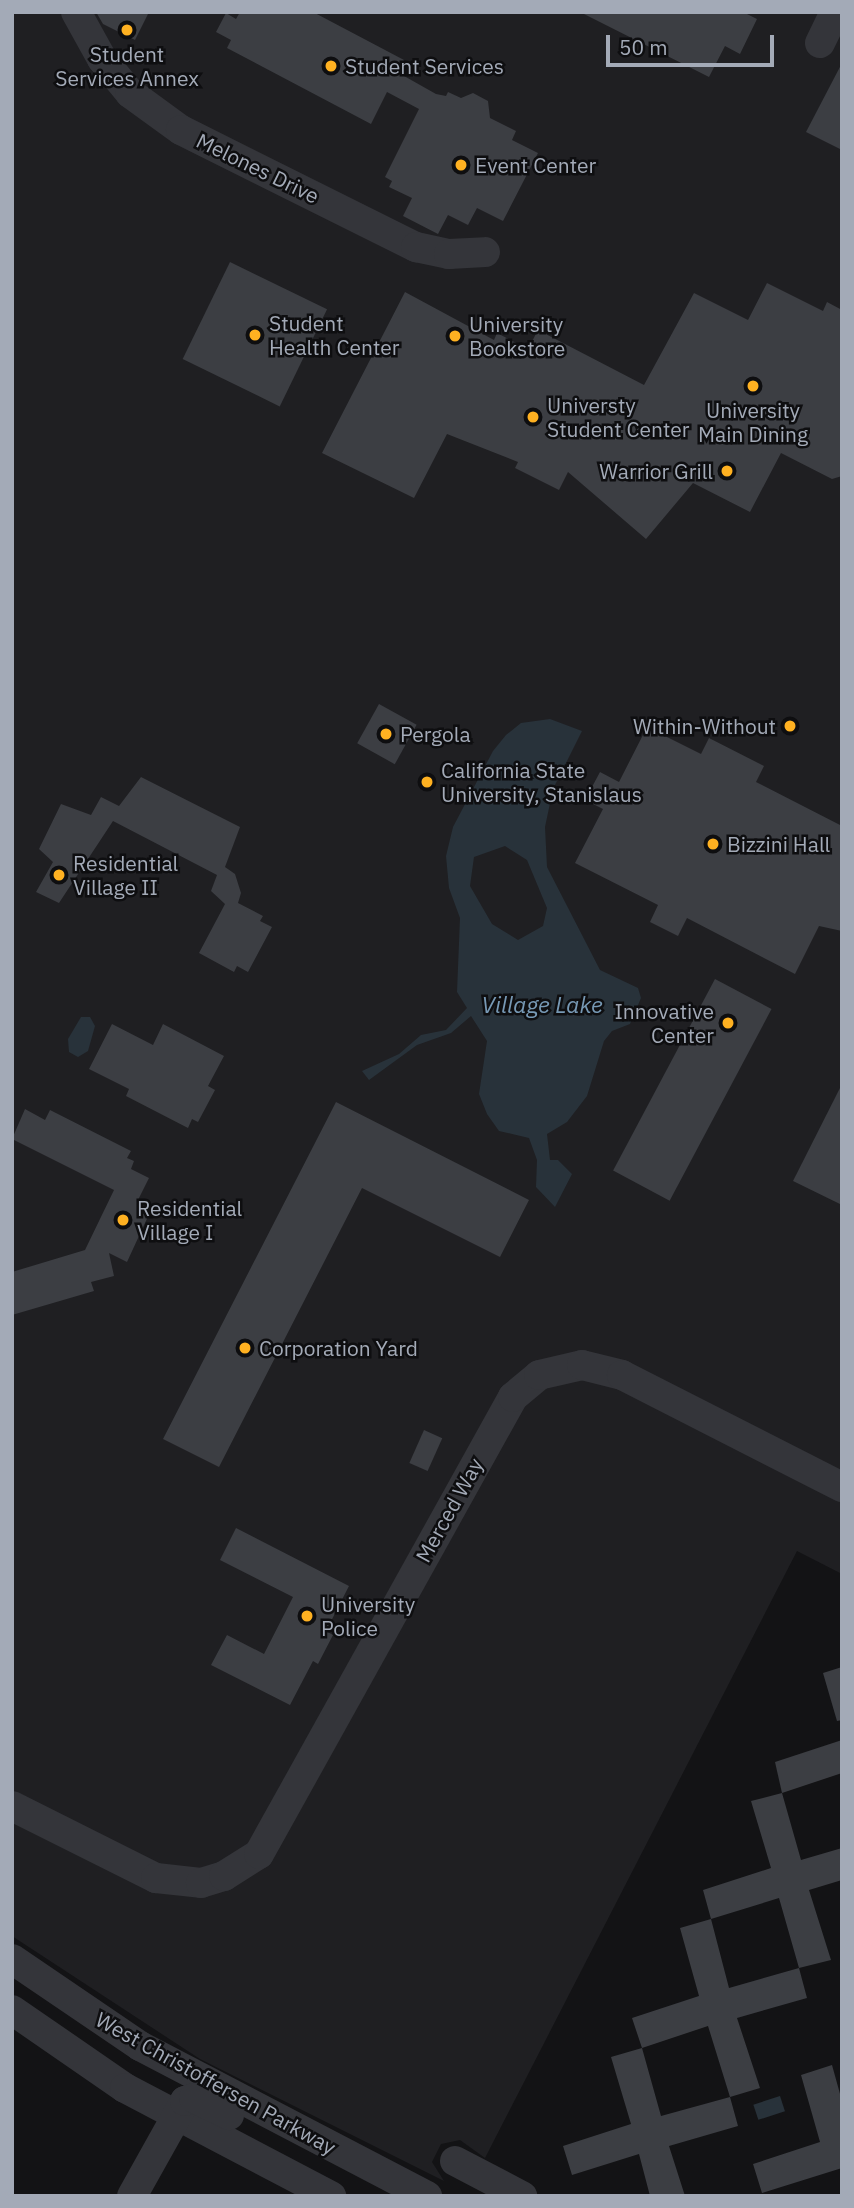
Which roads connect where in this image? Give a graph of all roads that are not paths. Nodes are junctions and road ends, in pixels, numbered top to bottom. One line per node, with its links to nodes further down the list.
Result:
1 (76, 12): 4 (street, Melones Drive)
2 (835, 12): 3 (street)
3 (820, 43)
4 (485, 252)
5 (842, 1486): 6 (street, Merced Way)
6 (12, 1806)
7 (12, 1959): 10 (street, West Christoffersen Parkway)
8 (12, 2010): 9 (street, West Christoffersen Parkway)
9 (175, 2116): 10 (street); 12 (street); 13 (street, West Christoffersen Parkway)
10 (307, 2134): 14 (street, West Christoffersen Parkway)
11 (455, 2161): 15 (street)
12 (132, 2196)
13 (331, 2196)
14 (427, 2196)
15 (522, 2196)

